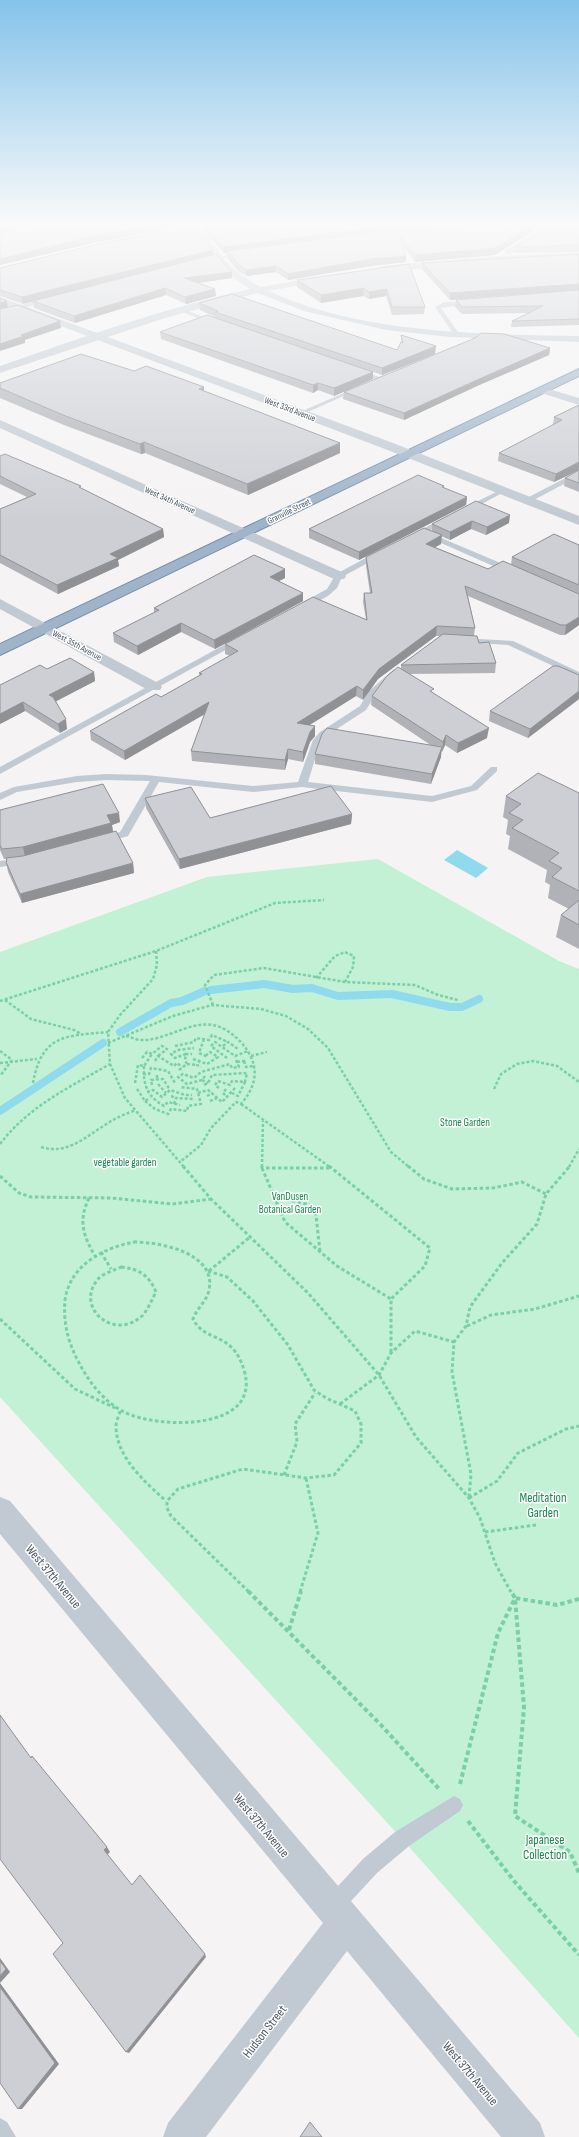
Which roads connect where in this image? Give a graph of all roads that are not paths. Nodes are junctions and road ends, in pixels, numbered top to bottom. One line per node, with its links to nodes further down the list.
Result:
1 (59, 322): 8 (street, West 33rd Avenue)
2 (143, 322): 8 (street)
3 (213, 322): 6 (lane)
4 (359, 322): 7 (street)
5 (449, 322): 7 (lane)
6 (224, 326)
7 (458, 335): 9 (street)
8 (97, 336): 11 (street); 19 (street, West 33rd Avenue)
9 (579, 339)
10 (348, 368): 14 (lane)
11 (0, 370)
12 (579, 372): 17 (highway, Granville Street)
13 (389, 376): 14 (lane)
14 (381, 379): 15 (lane)
15 (368, 385)
16 (361, 388): 19 (lane)
17 (542, 390): 18 (street); 21 (highway, Granville Street)
18 (579, 402)
19 (301, 413): 21 (street, West 33rd Avenue)
20 (0, 424): 27 (street, West 34th Avenue)
21 (409, 454): 23 (street, West 33rd Avenue); 27 (highway, Granville Street)
22 (579, 473): 24 (lane)
23 (502, 491): 24 (street, West 33rd Avenue); 26 (lane)
24 (527, 500): 25 (street, West 33rd Avenue)
25 (579, 521)
26 (422, 532): 28 (lane); 30 (lane)
27 (244, 533): 31 (street, West 34th Avenue); 34 (highway, Granville Street)
28 (401, 543)
29 (387, 550): 31 (lane)
30 (522, 575)
31 (340, 576): 33 (lane)
32 (0, 603): 34 (street, West 35th Avenue)
33 (298, 608)
34 (46, 628): 37 (highway, Granville Street); 40 (street, West 35th Avenue)
35 (243, 638): 40 (lane)
36 (456, 640): 39 (lane)
37 (0, 650)
38 (400, 668): 44 (lane)
39 (579, 675)
40 (154, 687): 42 (lane)
41 (494, 769): 44 (lane)
42 (0, 771)
43 (156, 779): 44 (lane); 45 (lane); 46 (lane)
44 (302, 784)
45 (0, 797)
46 (94, 843)
47 (33, 859): 48 (lane)
48 (0, 864)
49 (0, 1511): 51 (street, West 37th Avenue)
50 (454, 1805): 51 (lane)
51 (338, 1916): 54 (street, Hudson Street); 55 (street, West 37th Avenue)
52 (0, 2129): 53 (lane)
53 (5, 2137)
54 (182, 2137)
55 (526, 2137)

